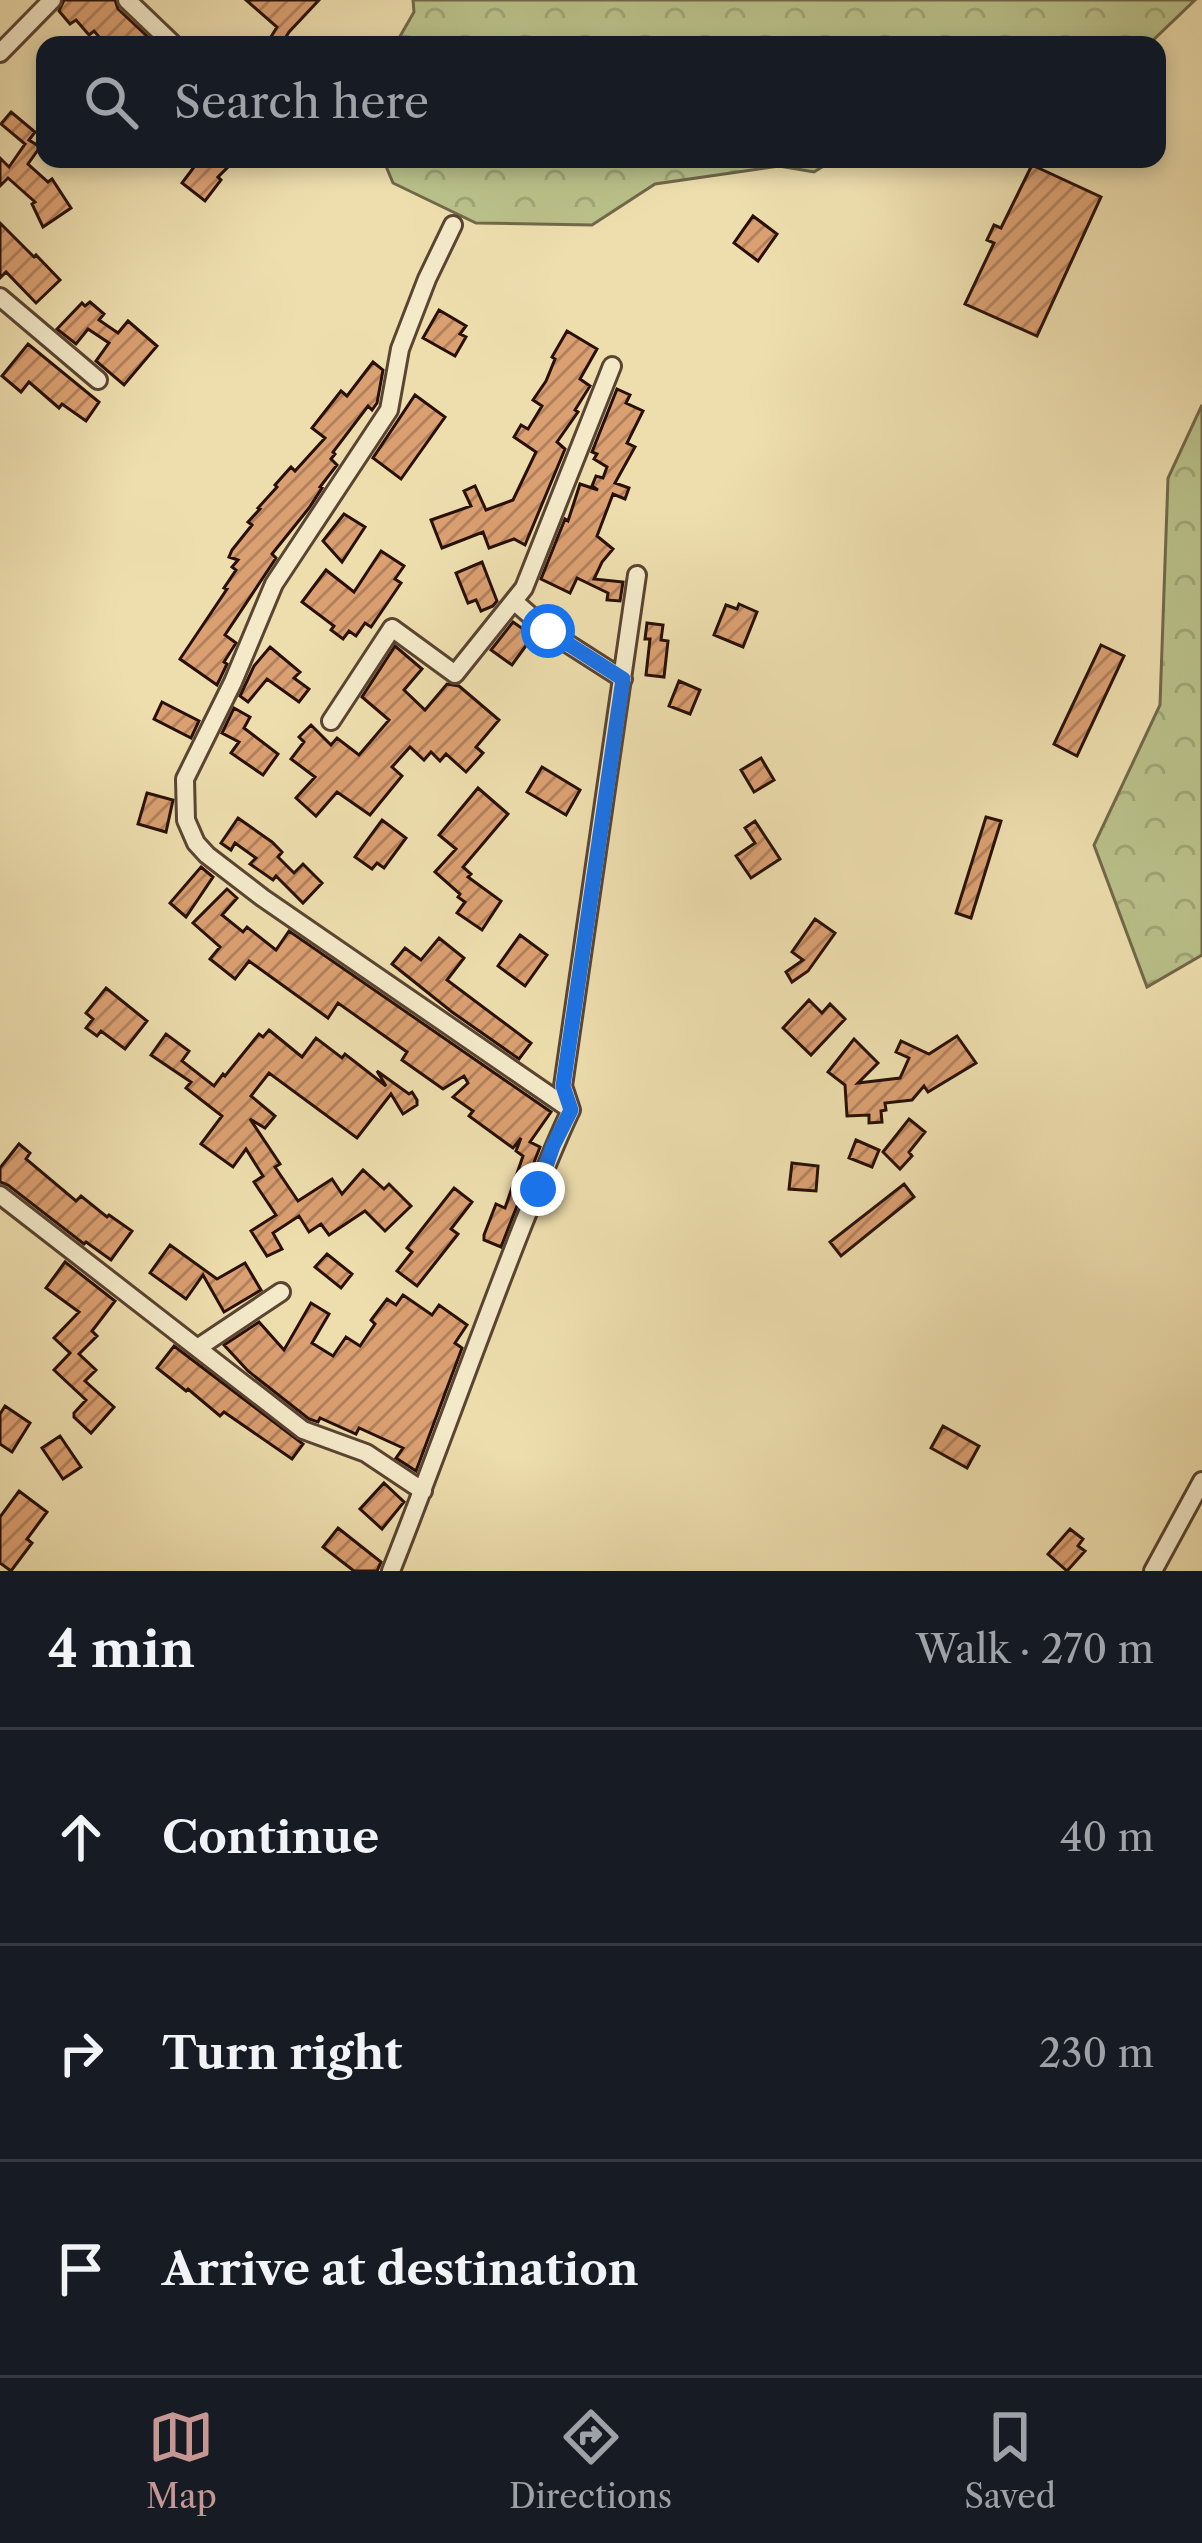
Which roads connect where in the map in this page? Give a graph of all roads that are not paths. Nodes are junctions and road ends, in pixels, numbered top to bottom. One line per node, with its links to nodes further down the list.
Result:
1 (52, 0): 4 (street)
2 (127, 0): 3 (street)
3 (165, 36)
4 (0, 53)
5 (453, 225): 13 (street)
6 (0, 297): 8 (street)
7 (612, 366): 10 (street)
8 (98, 380)
9 (637, 575): 11 (street)
10 (514, 602): 11 (street); 12 (street)
11 (623, 679): 13 (street)
12 (331, 721)
13 (571, 1110): 18 (street)
14 (0, 1195): 16 (street)
15 (281, 1292): 16 (street)
16 (199, 1347): 18 (street)
17 (1202, 1481): 20 (street)
18 (423, 1491): 19 (street)
19 (391, 1571)
20 (1153, 1571)

